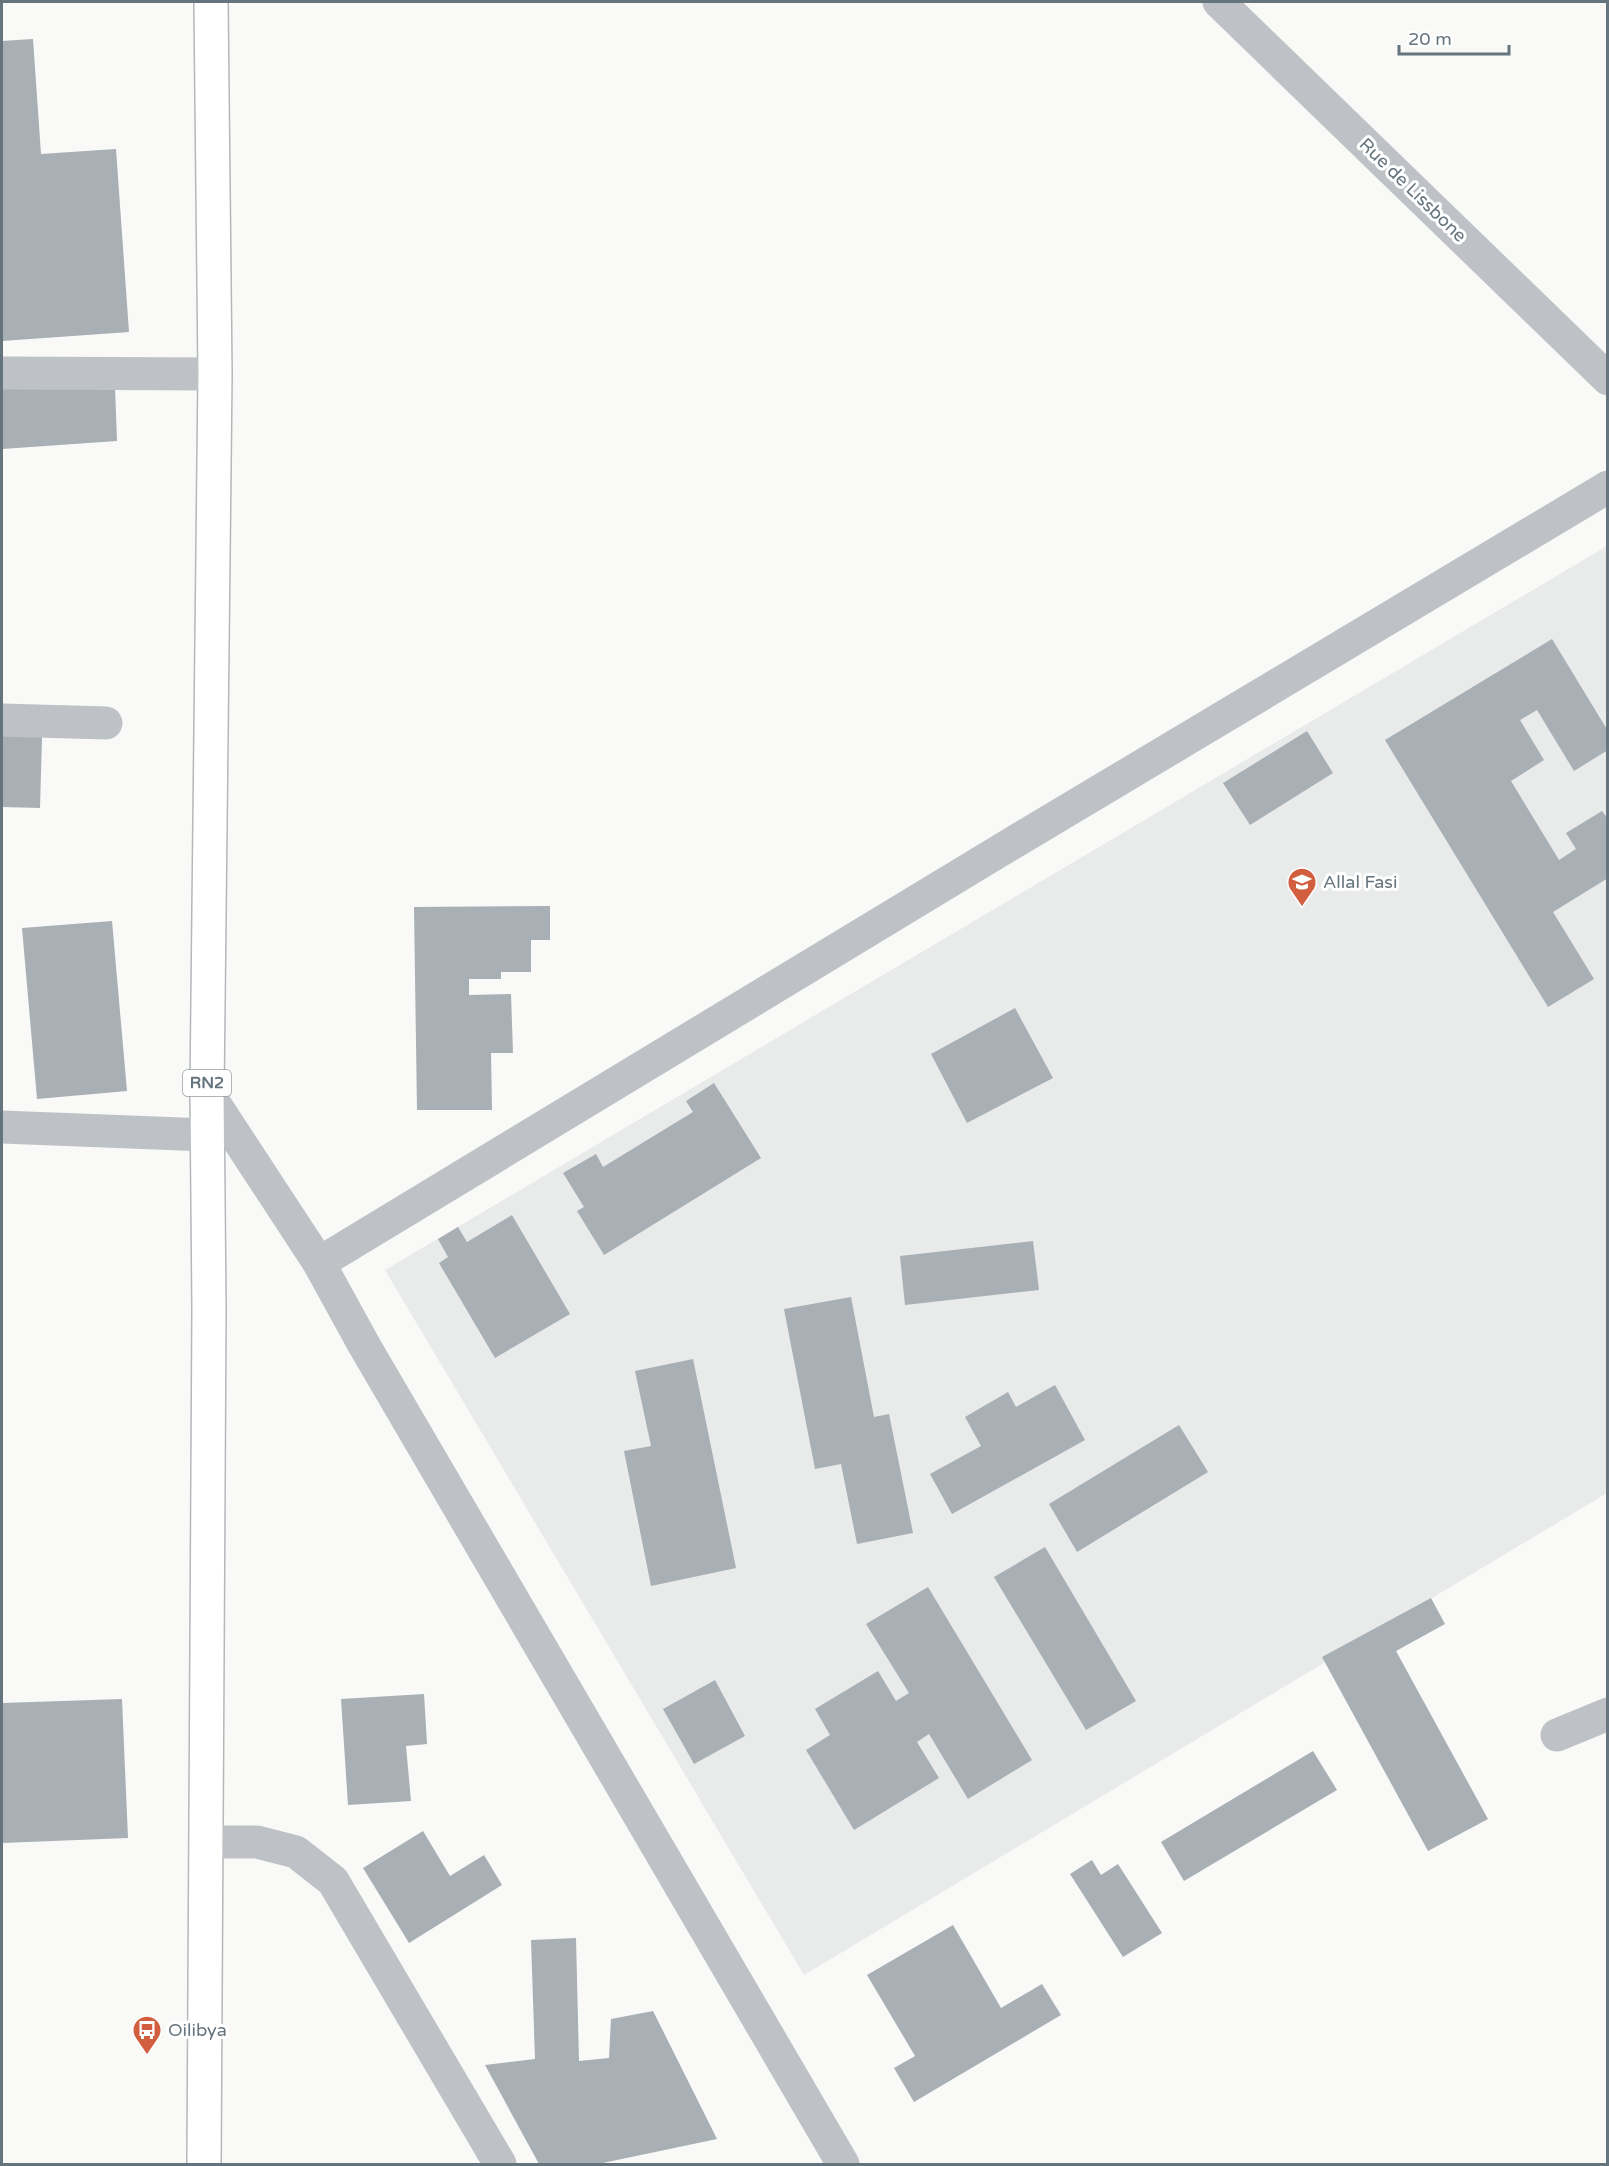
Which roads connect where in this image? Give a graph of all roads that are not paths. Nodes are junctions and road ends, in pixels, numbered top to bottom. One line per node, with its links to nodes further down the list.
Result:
1 (211, 2): 4 (highway, RN2)
2 (1218, 2): 5 (street, Rue de Lissbone)
3 (2, 373): 4 (street)
4 (215, 374): 9 (highway, RN2)
5 (1608, 379)
6 (1608, 487): 12 (street)
7 (2, 720): 8 (street)
8 (106, 723)
9 (207, 1092): 11 (highway, RN2); 12 (street)
10 (2, 1127): 11 (street)
11 (207, 1135): 15 (highway, RN2)
12 (319, 1263): 16 (street)
13 (1608, 1714): 14 (street)
14 (1557, 1735)
15 (206, 1842): 17 (highway, RN2); 18 (street)
16 (824, 2132): 19 (street); 20 (street)
17 (204, 2164)
18 (500, 2164)
19 (843, 2164)
20 (865, 2164)

